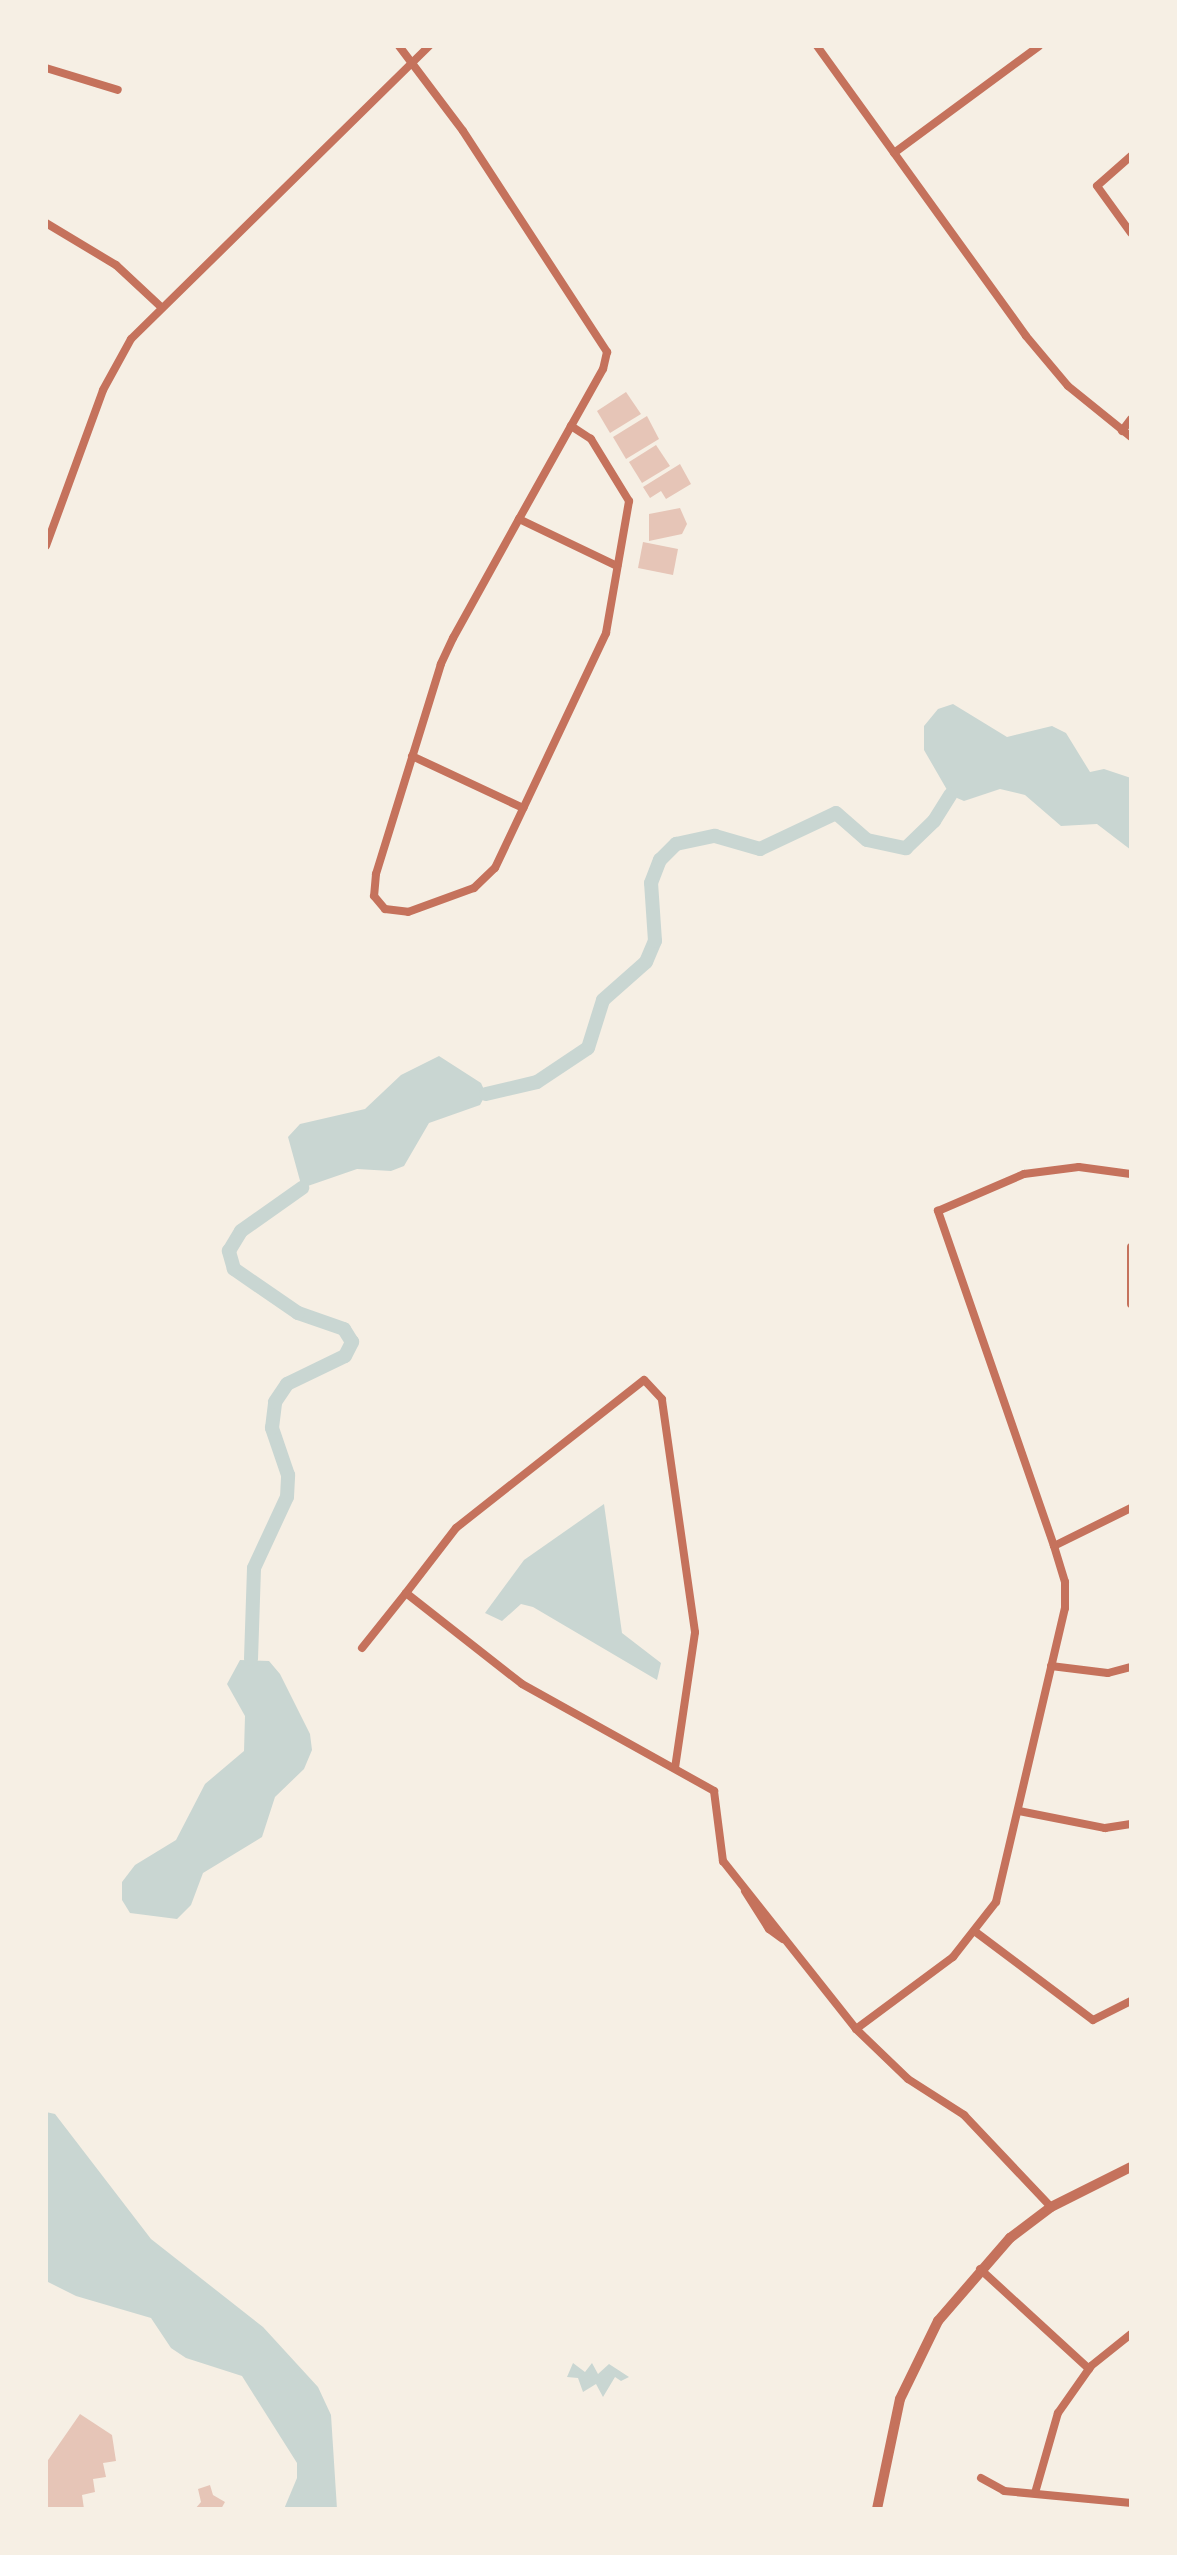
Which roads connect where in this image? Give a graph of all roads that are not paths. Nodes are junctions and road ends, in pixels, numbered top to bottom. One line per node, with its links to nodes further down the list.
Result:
1 (399, 46): 5 (street)
2 (429, 46): 5 (street)
3 (817, 46): 8 (street)
4 (1039, 46): 8 (street)
5 (413, 61): 12 (street); 14 (street)
6 (46, 68): 7 (street)
7 (118, 90)
8 (894, 153): 15 (street)
9 (1131, 156): 11 (street)
10 (46, 223): 12 (street)
11 (1131, 233)
12 (160, 306): 18 (street)
13 (1131, 419): 15 (street)
14 (571, 426): 17 (street); 19 (street)
15 (1122, 431): 16 (street)
16 (1131, 437)
17 (519, 519): 19 (street); 20 (street)
18 (46, 546)
19 (617, 566): 21 (street)
20 (412, 756): 21 (street); 21 (street)
21 (523, 808)
22 (1131, 1174): 26 (street)
23 (1131, 1247): 24 (street)
24 (1131, 1304)
25 (1131, 1508): 26 (street)
26 (1054, 1546): 29 (street)
27 (406, 1593): 28 (street); 31 (street); 31 (street)
28 (362, 1648)
29 (1051, 1666): 30 (street); 32 (street)
30 (1131, 1667)
31 (675, 1768): 36 (street)
32 (1019, 1811): 33 (street); 34 (street)
33 (1131, 1824)
34 (977, 1933): 35 (street); 36 (street)
35 (1131, 2001)
36 (856, 2029): 38 (street)
37 (1131, 2167): 38 (street)
38 (1051, 2207): 39 (street)
39 (979, 2269): 41 (street); 45 (street)
40 (1131, 2334): 41 (street)
41 (1089, 2369): 43 (street)
42 (981, 2478): 43 (street)
43 (1035, 2493): 44 (street)
44 (1131, 2503)
45 (877, 2509)

